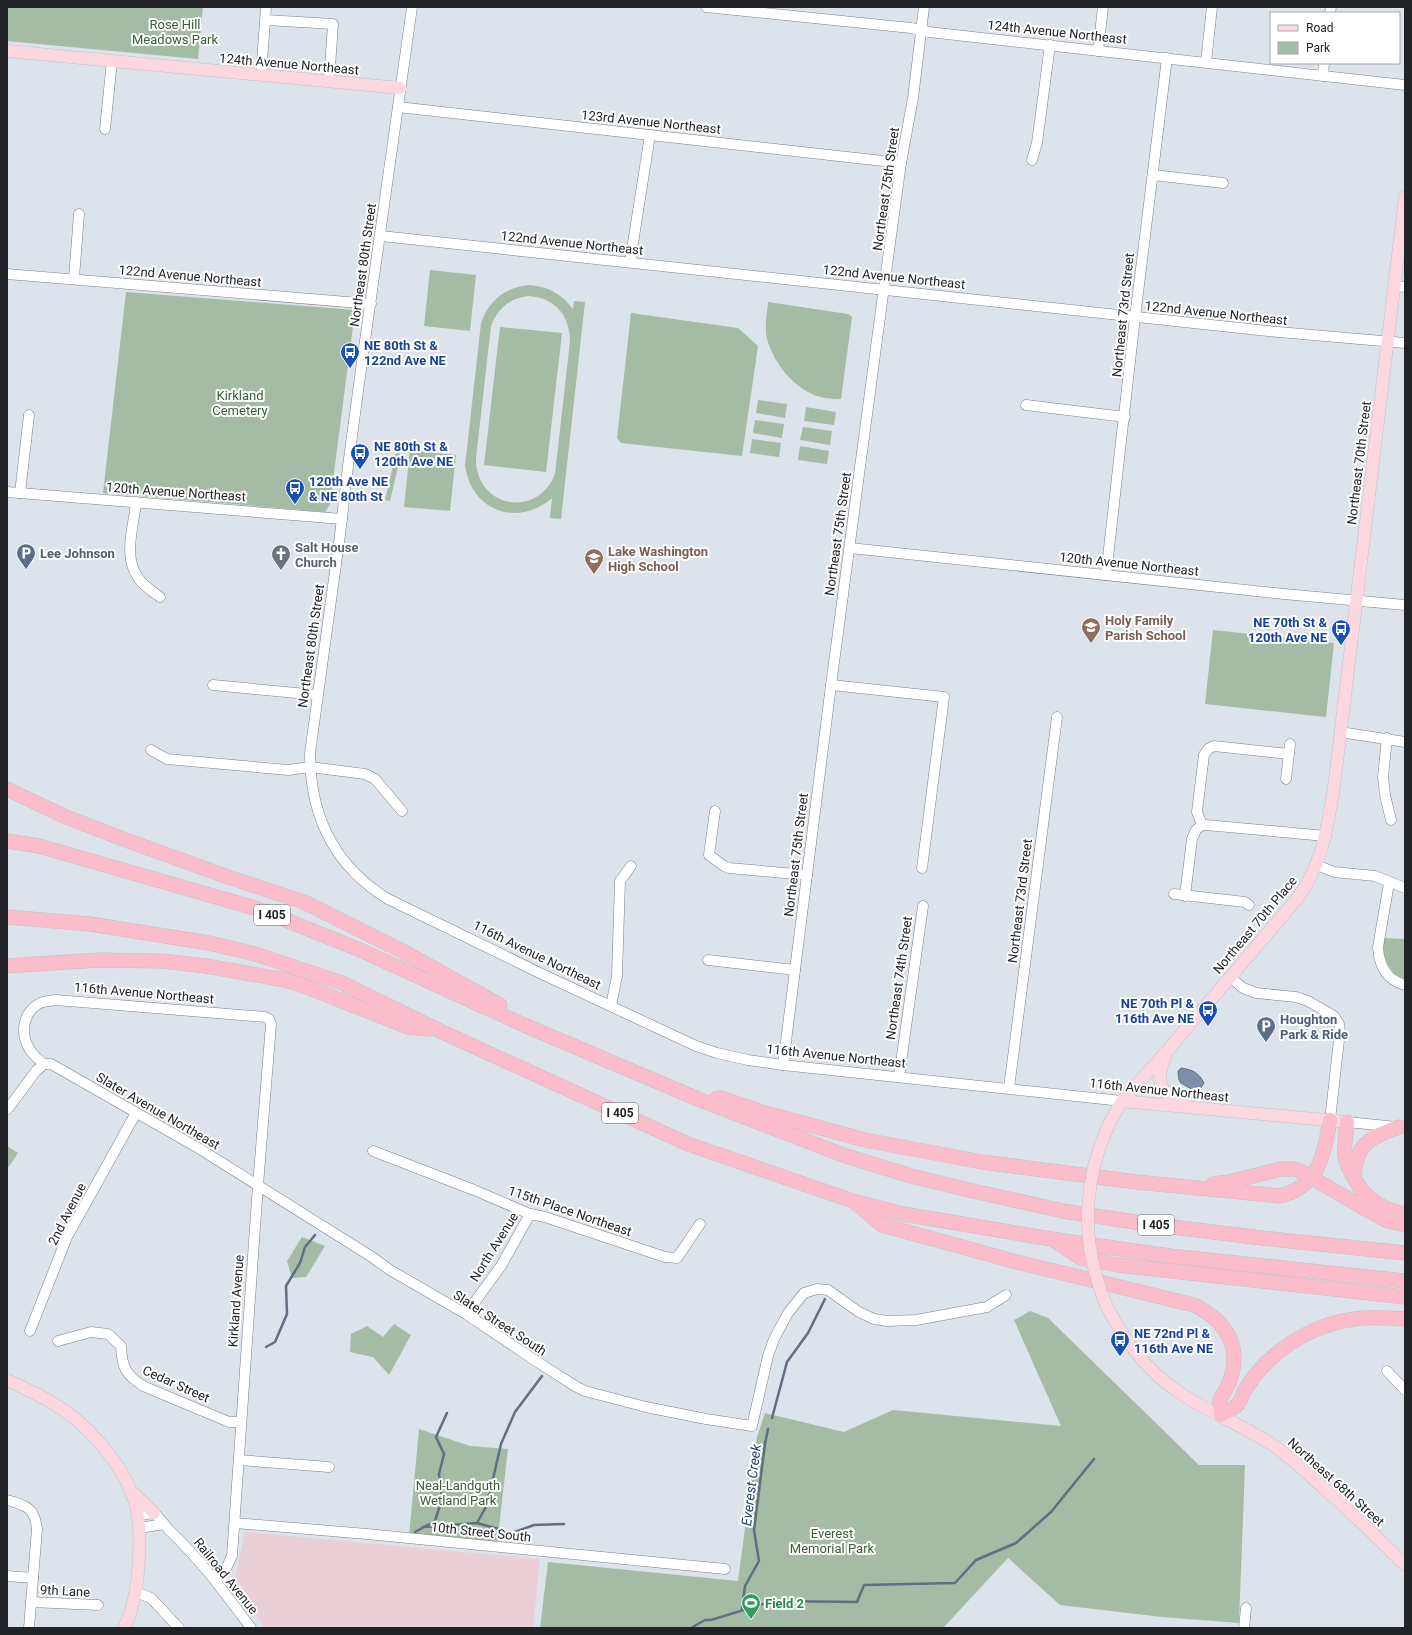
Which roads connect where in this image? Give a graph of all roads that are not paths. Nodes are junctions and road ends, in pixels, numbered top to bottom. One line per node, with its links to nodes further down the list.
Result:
1 (266, 7): 7 (street)
2 (412, 7): 20 (street, Northeast 80th Street)
3 (706, 7): 8 (street, 124th Avenue Northeast)
4 (924, 7): 8 (street, Northeast 75th Street)
5 (1103, 7): 10 (street)
6 (1212, 7): 14 (street)
7 (266, 20): 16 (street); 18 (street)
8 (922, 31): 9 (street, 124th Avenue Northeast); 25 (street, Northeast 75th Street)
9 (1050, 45): 10 (street, 124th Avenue Northeast); 24 (street)
10 (1098, 51): 12 (street, 124th Avenue Northeast)
11 (7, 52): 13 (main road, 124th Avenue Northeast)
12 (1167, 58): 14 (street, 124th Avenue Northeast); 26 (street, Northeast 73rd Street)
13 (112, 61): 16 (main road, 124th Avenue Northeast); 22 (street)
14 (1206, 62): 17 (street, 124th Avenue Northeast)
15 (1324, 64): 17 (street)
16 (260, 75): 18 (main road, 124th Avenue Northeast)
17 (1323, 76): 19 (street, 124th Avenue Northeast)
18 (329, 81): 20 (main road, 124th Avenue Northeast)
19 (1405, 85)
20 (400, 88): 21 (street, Northeast 80th Street)
21 (398, 107): 23 (street, 123rd Avenue Northeast); 30 (street, Northeast 80th Street)
22 (104, 129)
23 (650, 135): 25 (street, 123rd Avenue Northeast); 31 (street)
24 (1032, 160)
25 (901, 163): 35 (street, Northeast 75th Street)
26 (1153, 175): 27 (street); 37 (street, Northeast 73rd Street)
27 (1223, 183)
28 (1405, 197): 34 (main road, Northeast 70th Street)
29 (79, 214): 33 (street)
30 (380, 236): 31 (street, 122nd Avenue Northeast); 36 (street, Northeast 80th Street)
31 (630, 262): 35 (street, 122nd Avenue Northeast)
32 (7, 274): 33 (street, 122nd Avenue Northeast)
33 (74, 278): 36 (street, 122nd Avenue Northeast)
34 (1400, 286): 38 (main road, Northeast 70th Street)
35 (884, 290): 37 (street, 122nd Avenue Northeast); 47 (street, Northeast 75th Street)
36 (371, 304): 46 (street, Northeast 80th Street)
37 (1135, 317): 38 (street, 122nd Avenue Northeast); 42 (street, Northeast 73rd Street)
38 (1388, 342): 39 (street, 122nd Avenue Northeast); 50 (main road, Northeast 70th Street)
39 (1405, 343)
40 (1026, 405): 42 (street)
41 (29, 415): 44 (street)
42 (1125, 417): 48 (street, Northeast 73rd Street)
43 (7, 492): 44 (street, 120th Avenue Northeast)
44 (20, 493): 45 (street, 120th Avenue Northeast)
45 (136, 502): 46 (street, 120th Avenue Northeast); 49 (street)
46 (342, 519): 54 (street, Northeast 80th Street)
47 (850, 548): 48 (street, 120th Avenue Northeast); 53 (street, Northeast 75th Street)
48 (1106, 575): 50 (street, 120th Avenue Northeast)
49 (160, 598)
50 (1356, 600): 51 (street, 120th Avenue Northeast); 56 (main road, Northeast 70th Street)
51 (1405, 605)
52 (213, 685): 54 (street)
53 (831, 685): 72 (street); 73 (street, Northeast 75th Street)
54 (317, 695): 60 (street, Northeast 80th Street)
55 (1056, 717): 94 (street, Northeast 73rd Street)
56 (1340, 732): 57 (street); 68 (main road, Northeast 70th Place)
57 (1387, 738): 58 (street); 65 (street)
58 (1405, 742)
59 (152, 750): 60 (street)
60 (310, 767): 63 (street); 67 (street, Northeast 80th Street)
61 (1286, 779): 66 (street)
62 (7, 790): 88 (highway)
63 (402, 811)
64 (715, 811): 73 (street)
65 (1391, 820)
66 (1202, 825): 68 (street); 77 (street)
67 (327, 834): 86 (street, 116th Avenue Northeast)
68 (1326, 836): 70 (main road, Northeast 70th Place)
69 (7, 841): 88 (highway, I 405)
70 (1317, 865): 74 (street); 84 (main road, Northeast 70th Place)
71 (631, 866): 86 (street)
72 (922, 868)
73 (807, 875): 83 (street, Northeast 75th Street)
74 (1389, 883): 75 (street); 85 (street)
75 (1405, 888)
76 (1174, 894): 77 (street)
77 (1185, 896): 78 (street)
78 (1249, 905)
79 (923, 906): 93 (street, Northeast 74th Street)
80 (7, 917): 89 (highway, I 405)
81 (708, 960): 83 (street)
82 (7, 966): 89 (highway)
83 (795, 970): 92 (street, Northeast 75th Street)
84 (1230, 978): 90 (main road, Northeast 70th Place); 100 (street)
85 (1405, 985)
86 (611, 1006): 92 (street, 116th Avenue Northeast)
87 (269, 1019): 91 (street, 116th Avenue Northeast); 106 (street, Kirkland Avenue)
88 (524, 1025): 95 (highway, I 405)
89 (440, 1031): 108 (highway, I 405)
90 (1167, 1051): 96 (main road, Northeast 70th Place); 97 (main road)
91 (44, 1064): 98 (street); 99 (street, Slater Avenue Northeast)
92 (783, 1065): 93 (street, 116th Avenue Northeast)
93 (899, 1077): 94 (street, 116th Avenue Northeast)
94 (1009, 1088): 96 (street, 116th Avenue Northeast)
95 (698, 1099): 107 (highway); 114 (highway, I 405)
96 (1122, 1101): 97 (main road, 116th Avenue Northeast); 118 (main road, Northeast 70th Place, bridge)
97 (1191, 1107): 100 (main road, 116th Avenue Northeast)
98 (7, 1110)
99 (136, 1113): 106 (street, Slater Avenue Northeast); 121 (street, 2nd Avenue)
100 (1330, 1120): 101 (main road, 116th Avenue Northeast); 104 (highway)
101 (1347, 1122): 102 (street, 116th Avenue Northeast); 105 (highway)
102 (1402, 1127): 105 (highway)
103 (373, 1151): 109 (street, 115th Place Northeast)
104 (1312, 1177): 107 (highway); 107 (highway); 112 (highway)
105 (1354, 1178): 110 (highway)
106 (258, 1184): 119 (street, Slater Street South); 127 (street, Kirkland Avenue)
107 (1171, 1186)
108 (853, 1201): 113 (highway, I 405); 126 (highway)
109 (530, 1214): 111 (street, 115th Place Northeast); 119 (street, North Avenue)
110 (1405, 1214)
111 (700, 1224)
112 (1405, 1224)
113 (1051, 1239): 115 (highway, I 405); 117 (highway)
114 (1405, 1252)
115 (1405, 1281)
116 (1006, 1295): 119 (street, Slater Street South)
117 (1405, 1297)
118 (1107, 1307): 126 (main road, Northeast 68th Street)
119 (466, 1314)
120 (1405, 1319): 126 (highway)
121 (30, 1331)
122 (58, 1341): 127 (street, Cedar Street)
123 (1387, 1370): 125 (street)
124 (7, 1380): 130 (main road)
125 (1405, 1390)
126 (1221, 1415): 137 (main road, Northeast 68th Street)
127 (240, 1422): 128 (street, Kirkland Avenue)
128 (239, 1460): 129 (street); 134 (street, Kirkland Avenue)
129 (329, 1467)
130 (131, 1491): 132 (main road); 133 (main road)
131 (7, 1500): 140 (street)
132 (154, 1513): 133 (street); 135 (street, Railroad Avenue)
133 (138, 1515): 136 (main road)
134 (235, 1523): 138 (street, 10th Street South); 141 (street, Kirkland Avenue)
135 (164, 1524): 136 (street); 141 (street, Railroad Avenue)
136 (139, 1528): 142 (main road)
137 (1405, 1565)
138 (725, 1569)
139 (7, 1576): 140 (street)
140 (33, 1578): 143 (street)
141 (215, 1579): 149 (street, Railroad Avenue)
142 (136, 1592): 147 (main road); 148 (street)
143 (31, 1602): 144 (street, 9th Lane); 146 (street)
144 (98, 1605)
145 (1246, 1608): 150 (street)
146 (29, 1628)
147 (124, 1628)
148 (180, 1628)
149 (251, 1628)
150 (1244, 1628)

